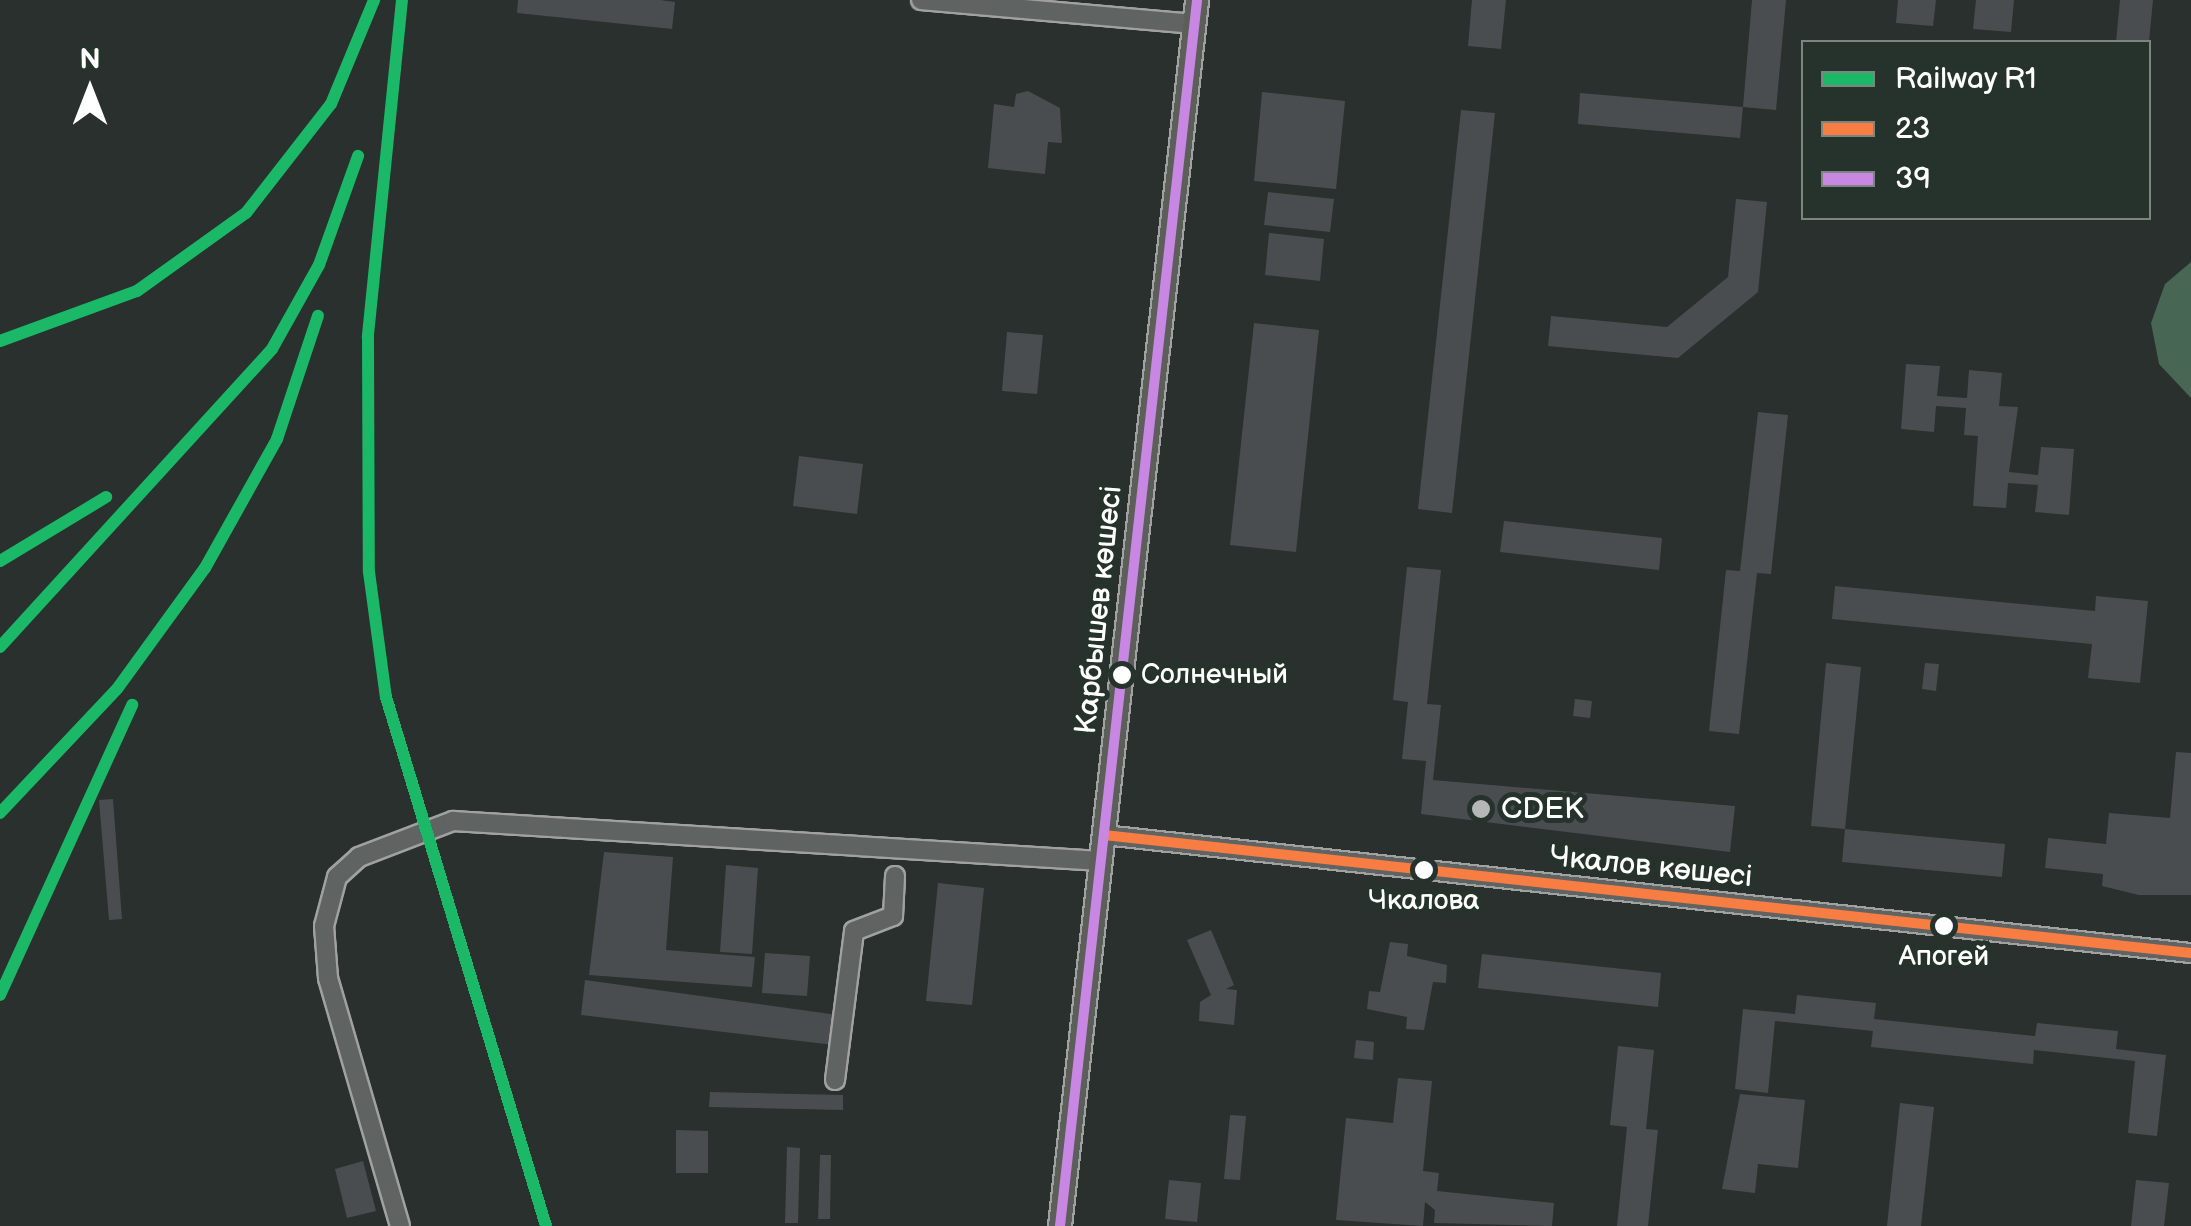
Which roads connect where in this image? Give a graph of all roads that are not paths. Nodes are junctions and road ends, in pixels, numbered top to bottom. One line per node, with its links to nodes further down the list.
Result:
1 (921, 0): 3 (street)
2 (1197, 0): 3 (main road, Карбышев көшесі)
3 (1194, 24): 4 (main road, Карбышев көшесі)
4 (1104, 835): 5 (main road, Карбышев көшесі); 7 (street, Чкалов көшесі)
5 (1101, 861): 9 (street); 10 (main road, Карбышев көшесі)
6 (895, 876): 8 (street)
7 (2191, 953)
8 (835, 1080)
9 (400, 1226)
10 (1060, 1226)

